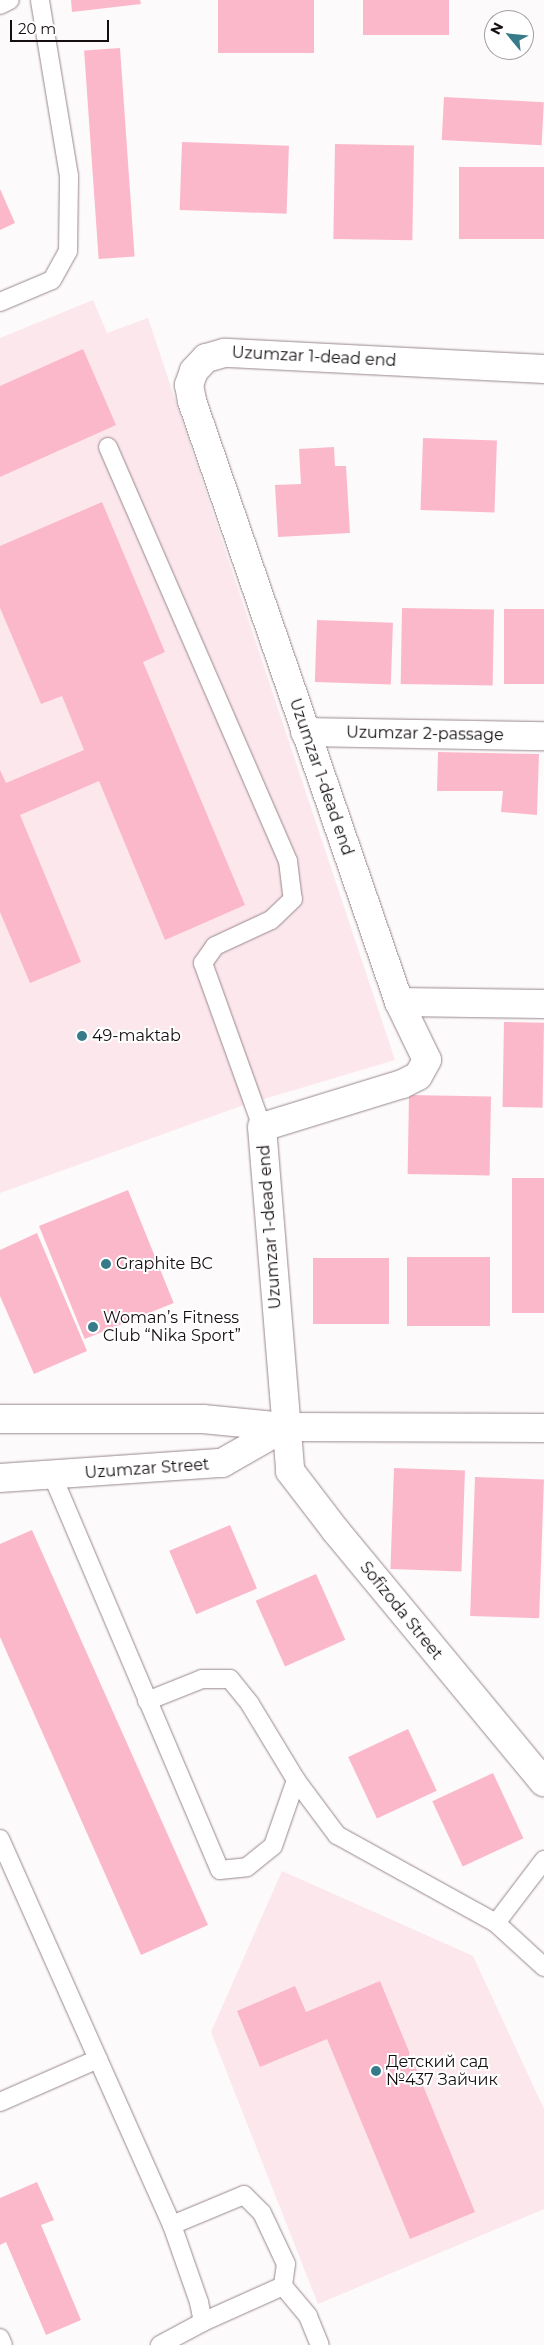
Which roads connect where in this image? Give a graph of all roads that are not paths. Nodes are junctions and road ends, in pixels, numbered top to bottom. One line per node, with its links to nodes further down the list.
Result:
1 (10, 0): 3 (lane)
2 (40, 0): 4 (lane)
3 (0, 5)
4 (0, 302)
5 (544, 369): 7 (street, Uzumzаr 1-dead end)
6 (108, 447): 11 (lane)
7 (305, 732): 8 (street, Uzumzаr 2-passage); 9 (street, Uzumzаr 1-dead end)
8 (544, 736)
9 (399, 1002): 10 (street); 11 (street, Uzumzаr 1-dead end)
10 (544, 1004)
11 (262, 1127): 13 (street, Uzumzаr 1-dead end)
12 (0, 1419): 13 (street)
13 (285, 1427): 14 (street); 15 (street, Uzumzаr Street); 18 (street, Sofizoda Street)
14 (544, 1428)
15 (52, 1477): 16 (street, Uzumzаr Street); 17 (lane)
16 (0, 1478)
17 (147, 1701): 19 (lane); 19 (lane)
18 (540, 1770)
19 (296, 1780): 22 (lane)
20 (0, 1839): 24 (lane)
21 (544, 1860): 22 (lane)
22 (496, 1923): 23 (lane)
23 (544, 1967)
24 (98, 2059): 25 (lane); 26 (lane)
25 (0, 2102)
26 (172, 2225): 27 (lane); 28 (lane)
27 (283, 2286): 28 (lane); 32 (lane)
28 (203, 2322): 31 (lane)
29 (0, 2338): 30 (lane)
30 (3, 2345)
31 (160, 2345)
32 (320, 2345)

